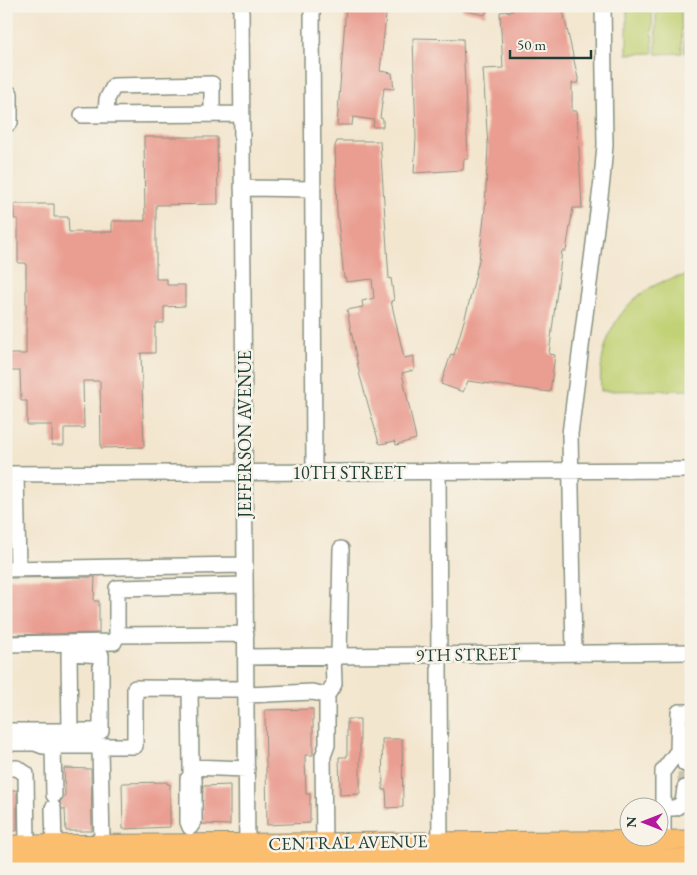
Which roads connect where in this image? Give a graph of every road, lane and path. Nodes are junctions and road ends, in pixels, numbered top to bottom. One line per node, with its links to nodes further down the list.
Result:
1 (240, 6): 7 (street, JEFFERSON AVENUE)
2 (312, 6): 11 (street)
3 (604, 6): 13 (street)
4 (6, 92): 9 (street)
5 (106, 114): 6 (street); 6 (street); 8 (street)
6 (212, 114): 7 (street)
7 (242, 114): 10 (street, JEFFERSON AVENUE)
8 (82, 115)
9 (6, 125)
10 (242, 188): 11 (street); 16 (street, JEFFERSON AVENUE)
11 (313, 190): 14 (street)
12 (691, 470): 13 (street, 10TH STREET)
13 (571, 471): 15 (street, 10TH STREET); 28 (street)
14 (314, 472): 15 (street, 10TH STREET); 16 (street, 10TH STREET)
15 (438, 472): 29 (street)
16 (245, 473): 17 (street, 10TH STREET); 19 (street, JEFFERSON AVENUE)
17 (11, 474): 20 (street)
18 (341, 549): 30 (street)
19 (245, 565): 20 (street); 21 (street, JEFFERSON AVENUE)
20 (12, 569)
21 (245, 585): 22 (street, JEFFERSON AVENUE); 23 (street)
22 (246, 634): 23 (street); 31 (street, JEFFERSON AVENUE)
23 (117, 635): 24 (street)
24 (6, 644)
25 (69, 652): 27 (street); 38 (street); 38 (street)
26 (691, 652): 28 (street, 9TH STREET)
27 (6, 653)
28 (574, 653): 29 (street, 9TH STREET)
29 (441, 654): 30 (street, 9TH STREET); 62 (street)
30 (336, 656): 31 (street, 9TH STREET); 34 (street)
31 (246, 657): 33 (street, JEFFERSON AVENUE)
32 (190, 688): 33 (street); 41 (street); 46 (street)
33 (246, 692): 34 (street); 44 (street, JEFFERSON AVENUE)
34 (326, 695): 56 (street)
35 (691, 712): 49 (street)
36 (691, 728): 42 (street)
37 (6, 731): 38 (street)
38 (70, 731)
39 (6, 743): 40 (street)
40 (53, 746): 41 (street); 60 (street)
41 (100, 747): 57 (street)
42 (686, 764)
43 (6, 768): 47 (street)
44 (247, 768): 46 (street); 64 (street, JEFFERSON AVENUE)
45 (6, 772): 47 (street)
46 (191, 772): 51 (street)
47 (26, 779): 59 (street)
48 (685, 788): 50 (street)
49 (663, 798)
50 (670, 808)
51 (190, 835): 58 (main road, CENTRAL AVENUE); 64 (main road, CENTRAL AVENUE)
52 (546, 840): 53 (main road, CENTRAL AVENUE); 62 (main road, CENTRAL AVENUE); 66 (main road)
53 (620, 840)
54 (670, 840): 55 (main road, CENTRAL AVENUE)
55 (691, 840)
56 (331, 843): 62 (main road, CENTRAL AVENUE); 64 (main road, CENTRAL AVENUE); 69 (main road)
57 (102, 844): 58 (main road, CENTRAL AVENUE); 60 (main road, CENTRAL AVENUE)
58 (169, 844): 73 (main road)
59 (26, 845): 60 (main road, CENTRAL AVENUE); 61 (main road, CENTRAL AVENUE)
60 (54, 845)
61 (6, 846)
62 (440, 850): 66 (main road, CENTRAL AVENUE); 71 (main road, CENTRAL AVENUE)
63 (691, 859): 68 (main road, CENTRAL AVENUE)
64 (237, 861): 69 (main road, CENTRAL AVENUE); 73 (main road, CENTRAL AVENUE)
65 (6, 864): 72 (main road, CENTRAL AVENUE)
66 (474, 864): 67 (main road, CENTRAL AVENUE)
67 (512, 864): 68 (main road, CENTRAL AVENUE)
68 (539, 864)
69 (289, 865): 70 (main road, CENTRAL AVENUE)
70 (349, 865): 71 (main road, CENTRAL AVENUE)
71 (412, 865)
72 (52, 866): 73 (main road, CENTRAL AVENUE)
73 (102, 866)

